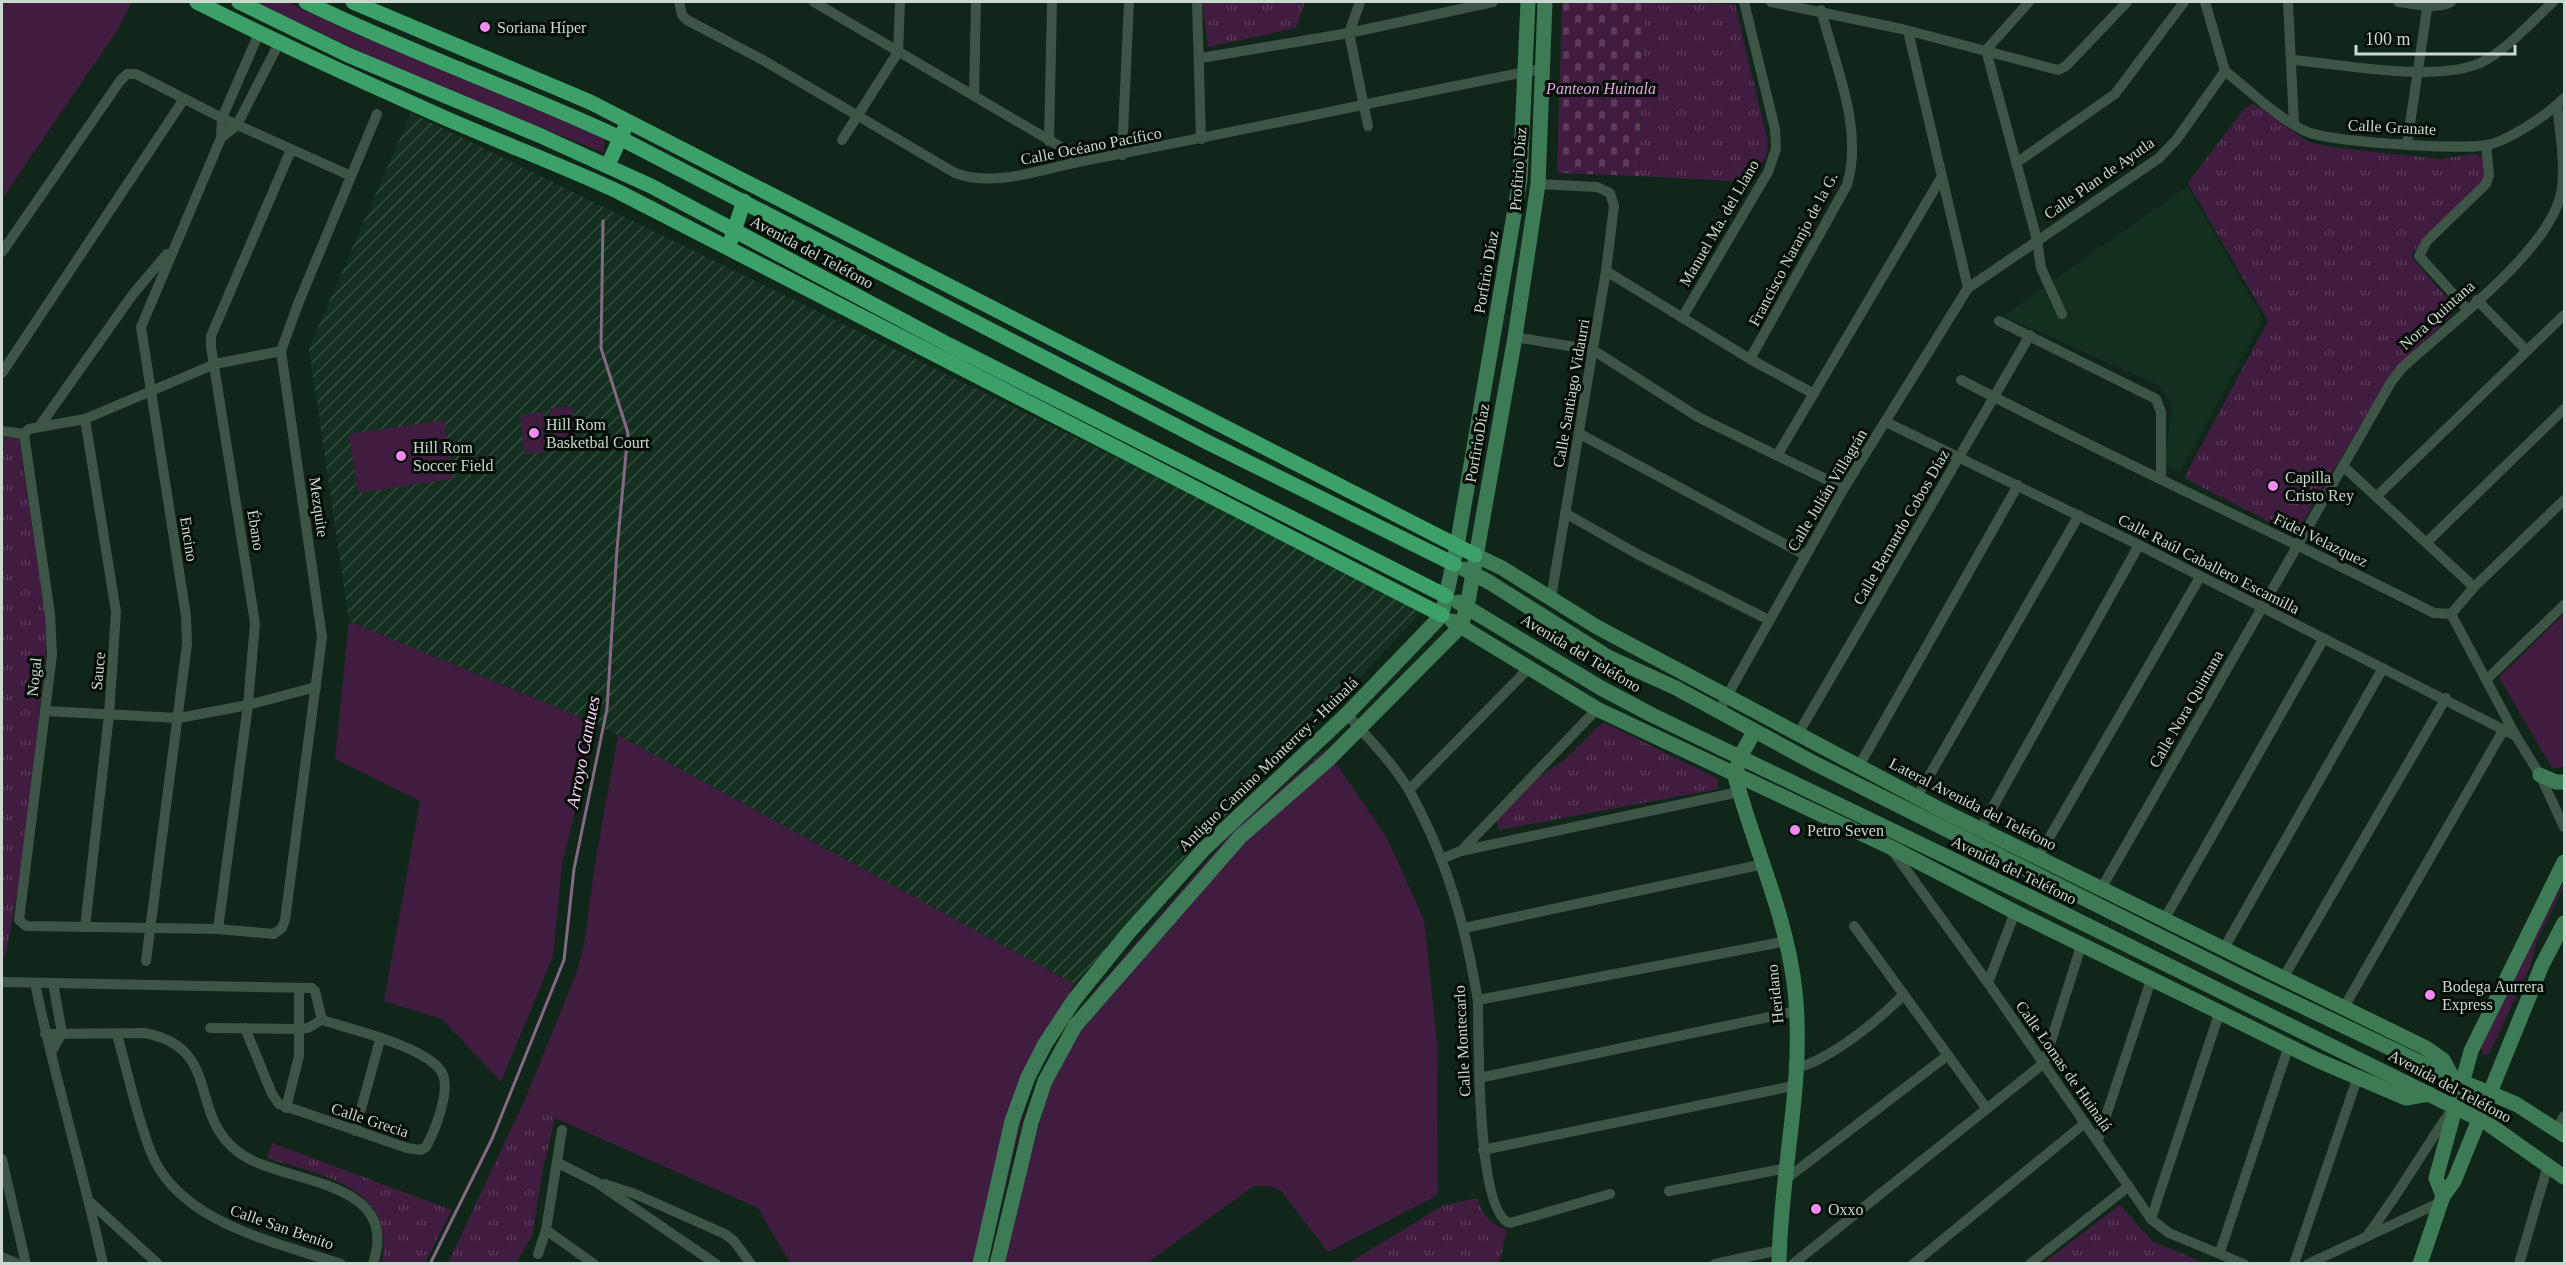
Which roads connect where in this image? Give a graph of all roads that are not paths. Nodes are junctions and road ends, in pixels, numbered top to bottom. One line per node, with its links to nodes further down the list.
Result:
1 (196, 2): 31 (main road)
2 (239, 2): 37 (main road, Avenida del Teléfono)
3 (306, 2): 40 (main road, Avenida del Teléfono)
4 (353, 2): 34 (main road)
5 (680, 2): 51 (street, Calle Océano Pacífico)
6 (814, 2): 27 (street)
7 (900, 2): 36 (street)
8 (976, 2): 46 (street)
9 (1052, 2): 62 (street)
10 (1129, 2): 67 (street)
11 (1197, 2): 38 (street)
12 (1360, 2): 32 (street)
13 (1493, 2): 28 (street)
14 (1528, 2): 45 (street, Porfirio Díaz)
15 (1545, 2): 41 (street, Profirio Díaz)
16 (1744, 2): 86 (street, Manuel Ma. del Llano)
17 (1771, 2): 29 (street)
18 (2029, 2): 35 (street)
19 (2127, 2): 35 (street)
20 (2184, 2): 69 (street)
21 (2205, 2): 42 (street)
22 (2288, 2): 39 (street)
23 (2398, 2): 26 (street)
24 (2451, 2): 26 (street)
25 (2553, 2): 43 (street)
26 (2428, 4): 43 (street)
27 (827, 5): 36 (street)
28 (1452, 6): 32 (street)
29 (1821, 10): 30 (street); 93 (street, Francisco Naranjo de la G.)
30 (1908, 31): 35 (street); 72 (street)
31 (259, 33): 33 (main road); 52 (street, Encino)
32 (1349, 33): 38 (street); 49 (street)
33 (279, 43): 44 (main road); 54 (street, Encino)
34 (457, 46): 40 (main road); 53 (main road)
35 (1986, 50): 69 (street)
36 (898, 52): 46 (street); 51 (street)
37 (348, 55): 44 (main road); 70 (main road, Avenida del Teléfono)
38 (1201, 58): 60 (street)
39 (2292, 60): 43 (street); 55 (street)
40 (451, 65): 59 (main road, Avenida del Teléfono)
41 (1541, 69): 45 (street, Calle Océano Pacífico); 73 (street, Profirio Díaz)
42 (2225, 71): 55 (street, Calle Granate); 76 (street, Calle Plan de Ayutla)
43 (2418, 71): 63 (street)
44 (340, 72): 78 (main road)
45 (1525, 72): 49 (street, Calle Océano Pacífico); 124 (street, Porfirio Díaz)
46 (974, 96): 62 (street)
47 (184, 99): 52 (street); 79 (street); 95 (street)
48 (2561, 102): 64 (street, Calle Granate); 82 (street, Nora Quintana)
49 (1365, 104): 56 (street); 60 (street, Calle Océano Pacífico)
50 (377, 114): 71 (street)
51 (857, 115): 61 (street); 68 (street, Calle Océano Pacífico)
52 (222, 118): 54 (street); 58 (street, Encino)
53 (627, 121): 57 (main road); 59 (main road)
54 (237, 124): 58 (street, Encino); 65 (street)
55 (2294, 124): 63 (street, Calle Granate)
56 (1368, 126)
57 (657, 136): 66 (main road); 100 (main road)
58 (221, 138): 77 (street, Encino)
59 (620, 138): 66 (main road, Avenida del Teléfono); 70 (main road)
60 (1201, 139): 67 (street, Calle Océano Pacífico)
61 (842, 140)
62 (1049, 141): 68 (street)
63 (2407, 144): 64 (street, Calle Granate)
64 (2486, 145): 83 (street)
65 (291, 150): 71 (street); 94 (street, Ébano)
66 (647, 153): 74 (main road, Avenida del Teléfono)
67 (1122, 155): 68 (street, Calle Océano Pacífico)
68 (1085, 160)
69 (2016, 163): 76 (street)
70 (608, 165): 75 (main road, Avenida del Teléfono)
71 (351, 176): 90 (street)
72 (1941, 178): 81 (street); 98 (street)
73 (1538, 184): 80 (street, Calle Santiago Vidaurri); 89 (street, Profirio Díaz)
74 (744, 201): 75 (main road); 104 (main road, Avenida del Teléfono)
75 (734, 231): 78 (main road); 114 (main road, Avenida del Teléfono)
76 (2037, 240): 81 (street, Calle Plan de Ayutla); 84 (street)
77 (173, 248): 97 (street, Encino); 105 (street)
78 (728, 249): 118 (main road)
79 (2, 252)
80 (1606, 271): 86 (street); 91 (street, Calle Santiago Vidaurri)
81 (1968, 288): 103 (street, Calle Julián Villagrán)
82 (2476, 300): 83 (street, Nora Quintana); 92 (street)
83 (2467, 309): 111 (street, Nora Quintana)
84 (2062, 314)
85 (2565, 315): 92 (street)
86 (1682, 318): 93 (street)
87 (1999, 321): 88 (street)
88 (2030, 335): 99 (street, Calle Bernardo Cobos Díaz); 112 (street)
89 (1515, 337): 91 (street); 125 (street, PorfirioDíaz)
90 (281, 351): 94 (street); 144 (street, Mezquite)
91 (1593, 351): 108 (street, Calle Santiago Vidaurri); 109 (street)
92 (2527, 351): 116 (street)
93 (1749, 359): 98 (street)
94 (215, 364): 97 (street); 147 (street, Ébano)
95 (2, 373)
96 (1961, 380): 99 (street, Fidel Velazquez)
97 (149, 390): 102 (street); 153 (street, Encino)
98 (1814, 394): 109 (street)
99 (1994, 397): 110 (street, Calle Bernardo Cobos Díaz); 112 (street, Fidel Velazquez)
100 (1178, 405): 104 (main road); 124 (main road)
101 (2565, 409): 121 (street)
102 (85, 419): 105 (street); 152 (street, Sauce)
103 (1886, 422): 110 (street, Calle Raúl Caballero Escamilla); 115 (street, Calle Julián Villagrán)
104 (1170, 423): 127 (main road, Avenida del Teléfono)
105 (39, 427): 107 (street)
106 (2, 431): 107 (street)
107 (24, 434): 149 (street, Nogal)
108 (1580, 434): 119 (street, Calle Santiago Vidaurri); 126 (street)
109 (1778, 454): 115 (street)
110 (1959, 457): 113 (street, Calle Raúl Caballero Escamilla); 157 (street, Calle Bernardo Cobos Díaz)
111 (2343, 466): 116 (street); 122 (street, Nora Quintana)
112 (2161, 478): 122 (street, Fidel Velazquez)
113 (2018, 485): 120 (street, Calle Raúl Caballero Escamilla); 160 (street)
114 (1231, 487): 118 (main road); 131 (main road, Avenida del Teléfono)
115 (1844, 488): 126 (street, Calle Julián Villagrán)
116 (2377, 496): 121 (street)
117 (2565, 500): 130 (street)
118 (1221, 503): 137 (main road)
119 (1565, 513): 132 (street, Calle Santiago Vidaurri); 138 (street)
120 (2079, 515): 123 (street, Calle Raúl Caballero Escamilla); 165 (street)
121 (2428, 541): 130 (street)
122 (2298, 543): 135 (street, Calle Nora Quintana); 136 (street, Fidel Velazquez)
123 (2139, 545): 129 (street, Calle Raúl Caballero Escamilla); 168 (street)
124 (1457, 546): 125 (main road); 127 (street)
125 (1475, 555): 128 (street, PorfirioDíaz); 132 (street, Lateral Avenida del Teléfono)
126 (1805, 555): 138 (street, Calle Julián Villagrán)
127 (1454, 564): 128 (street, Avenida del Teléfono); 131 (street)
128 (1473, 573): 134 (street, PorfirioDíaz); 150 (street, Avenida del Teléfono)
129 (2200, 577): 135 (street, Calle Raúl Caballero Escamilla); 172 (street)
130 (2474, 587): 136 (street)
131 (1446, 596): 134 (street, Avenida del Teléfono); 137 (street)
132 (1551, 598): 145 (street, Lateral Avenida del Teléfono)
133 (2565, 605): 143 (street)
134 (1467, 607): 139 (street, PorfirioDíaz); 159 (street, Avenida del Teléfono)
135 (2262, 608): 140 (street, Calle Raúl Caballero Escamilla); 175 (street, Calle Nora Quintana)
136 (2451, 614): 143 (street)
137 (1442, 615): 139 (street); 151 (street, Antiguo Camino Monterrey - Huinalá)
138 (1770, 620): 145 (street, Calle Julián Villagrán)
139 (1461, 626): 141 (street); 154 (street, Antiguo Camino Monterrey - Huinalá)
140 (2324, 638): 142 (street, Calle Raúl Caballero Escamilla); 177 (street)
141 (1529, 668): 148 (street); 164 (street)
142 (2383, 668): 146 (street, Calle Raúl Caballero Escamilla); 186 (street)
143 (2487, 679): 158 (street)
144 (316, 687): 147 (street); 183 (street, Mezquite)
145 (1728, 694): 150 (street, Calle Julián Villagrán); 157 (street, Lateral Avenida del Teléfono)
146 (2446, 698): 155 (street, Calle Raúl Caballero Escamilla); 190 (street)
147 (248, 705): 153 (street); 183 (street, Ébano)
148 (1597, 710): 163 (street); 170 (street)
149 (45, 711): 152 (street); 180 (street, Nogal)
150 (1718, 712): 156 (street, Avenida del Teléfono)
151 (1347, 714): 154 (street, Calle Montecarlo); 258 (street, Antiguo Camino Monterrey - Huinalá)
152 (109, 716): 153 (street); 180 (street, Sauce)
153 (179, 718): 181 (street, Encino)
154 (1360, 729): 164 (street, Calle Montecarlo); 259 (street, Antiguo Camino Monterrey - Huinalá)
155 (2504, 729): 158 (street, Calle Raúl Caballero Escamilla); 198 (street)
156 (1754, 732): 159 (street); 166 (street, Avenida del Teléfono)
157 (1798, 734): 160 (street, Lateral Avenida del Teléfono)
158 (2516, 736): 161 (street)
159 (1740, 757): 163 (street); 201 (street, Avenida del Teléfono)
160 (1859, 766): 165 (street, Lateral Avenida del Teléfono)
161 (2540, 775): 162 (street); 167 (street)
162 (2565, 782)
163 (1737, 784): 169 (street); 170 (street); 174 (street, Heridano)
164 (1409, 790): 171 (street, Calle Montecarlo)
165 (1917, 797): 166 (street, Lateral Avenida del Teléfono)
166 (1940, 818): 168 (street, Lateral Avenida del Teléfono); 188 (street, Avenida del Teléfono)
167 (2565, 828)
168 (1980, 830): 172 (street, Lateral Avenida del Teléfono)
169 (1890, 847): 176 (street); 194 (street, Calle Lomas de Huinalá)
170 (1461, 851): 171 (street)
171 (1441, 859): 182 (street, Calle Montecarlo)
172 (2037, 859): 175 (street, Lateral Avenida del Teléfono)
173 (2565, 862): 219 (street)
174 (1764, 864): 182 (street); 184 (street, Heridano)
175 (2101, 889): 177 (street, Lateral Avenida del Teléfono)
176 (2015, 912): 185 (street); 194 (street)
177 (2164, 920): 186 (street, Lateral Avenida del Teléfono)
178 (2565, 923): 221 (street)
179 (1854, 926): 196 (street)
180 (85, 927): 181 (street)
181 (151, 928): 183 (street); 187 (street, Encino)
182 (1464, 928): 197 (street, Calle Montecarlo)
183 (218, 929)
184 (1787, 941): 197 (street); 199 (street, Heridano)
185 (2082, 943): 189 (street); 214 (street)
186 (2223, 950): 188 (street, Lateral Avenida del Teléfono)
187 (146, 961)
188 (2251, 973): 190 (street, Lateral Avenida del Teléfono); 219 (street, Avenida del Teléfono)
189 (2152, 977): 200 (street); 229 (street)
190 (2282, 980): 198 (street, Lateral Avenida del Teléfono)
191 (2, 982): 192 (street)
192 (35, 983): 193 (street); 208 (street)
193 (53, 983): 195 (street); 207 (street)
194 (1988, 983): 214 (street, Calle Lomas de Huinalá)
195 (304, 989): 202 (street); 205 (street)
196 (1903, 995): 213 (street); 215 (street)
197 (1478, 1000): 216 (street, Calle Montecarlo)
198 (2343, 1009): 219 (street, Lateral Avenida del Teléfono)
199 (1797, 1011): 215 (street, Heridano); 216 (street)
200 (2220, 1011): 206 (street); 242 (street)
201 (2268, 1014): 206 (street); 220 (street, Avenida del Teléfono)
202 (322, 1020): 205 (street); 210 (street, Calle Grecia)
203 (210, 1028): 204 (street)
204 (245, 1028): 205 (street); 222 (street)
205 (299, 1029): 222 (street)
206 (2260, 1030): 211 (street)
207 (62, 1033): 208 (street); 209 (street); 212 (street)
208 (45, 1034): 212 (street)
209 (117, 1035): 253 (street, Calle San Benito); 254 (street)
210 (380, 1040): 227 (street); 227 (street, Calle Grecia)
211 (2289, 1045): 217 (street); 245 (street)
212 (51, 1053): 241 (street)
213 (1948, 1055): 223 (street); 234 (street)
214 (2044, 1063): 223 (street); 225 (street, Calle Lomas de Huinalá)
215 (1797, 1068): 218 (street, Heridano)
216 (1479, 1078): 230 (street, Calle Montecarlo)
217 (2357, 1079): 220 (street); 265 (street)
218 (1797, 1084): 230 (street); 234 (street, Heridano)
219 (2457, 1090): 220 (street, Avenida del Teléfono); 221 (street, Avenida del Teléfono); 221 (street, Avenida del Teléfono); 240 (street); 244 (street)
220 (2429, 1094)
221 (2483, 1105): 228 (street, Avenida del Teléfono); 233 (street, Avenida del Teléfono); 240 (street)
222 (286, 1108): 227 (street, Calle Grecia)
223 (1987, 1109): 261 (street)
224 (2565, 1116): 228 (street)
225 (2085, 1124): 229 (street, Calle Lomas de Huinalá); 262 (street)
226 (562, 1130): 232 (street)
227 (355, 1131)
228 (2561, 1133)
229 (2098, 1140): 237 (street, Calle Lomas de Huinalá)
230 (1483, 1150): 239 (street, Calle Montecarlo)
231 (2, 1160): 250 (street)
232 (558, 1163): 236 (street); 243 (street)
233 (2548, 1165): 235 (street, Avenida del Teléfono); 268 (street)
234 (1787, 1173): 238 (street); 248 (street, Heridano)
235 (2565, 1177)
236 (596, 1182): 256 (street); 257 (street)
237 (2129, 1186): 242 (street, Calle Lomas de Huinalá); 263 (street)
238 (1669, 1191)
239 (1610, 1194)
240 (2442, 1199): 244 (street); 267 (street)
241 (90, 1202): 251 (street); 252 (street)
242 (2151, 1219): 245 (street, Calle Lomas de Huinalá)
243 (546, 1230): 246 (street); 255 (street)
244 (2367, 1236): 266 (street)
245 (2220, 1252): 264 (street, Calle Lomas de Huinalá)
246 (538, 1254)
247 (2, 1257): 249 (street)
248 (1779, 1257): 260 (street)
249 (19, 1263)
250 (26, 1263)
251 (103, 1263)
252 (158, 1263)
253 (341, 1263)
254 (373, 1263)
255 (594, 1263)
256 (716, 1263)
257 (751, 1263)
258 (980, 1263)
259 (997, 1263)
260 (1715, 1263)
261 (1793, 1263)
262 (1913, 1263)
263 (2030, 1263)
264 (2244, 1263)
265 (2294, 1263)
266 (2308, 1263)
267 (2420, 1263)
268 (2519, 1263)

